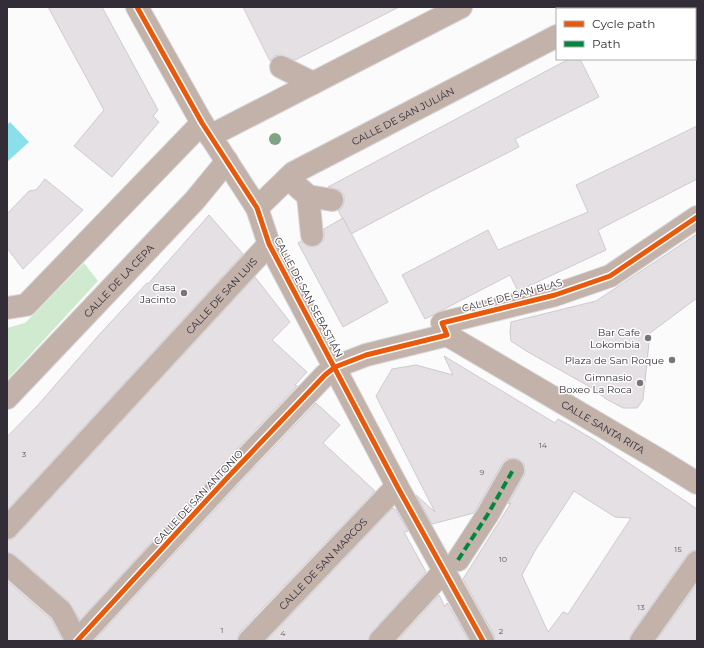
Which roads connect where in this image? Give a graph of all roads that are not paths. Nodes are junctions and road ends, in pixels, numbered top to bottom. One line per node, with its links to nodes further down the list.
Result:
1 (137, 7): 6 (street, CALLE DE SAN SEBASTIÁN)
2 (461, 7): 5 (street)
3 (556, 37): 8 (street, CALLE DE SAN JULIÁN)
4 (281, 67): 5 (street)
5 (313, 83): 6 (street)
6 (206, 129): 7 (street, CALLE DE SAN SEBASTIÁN); 15 (street)
7 (226, 161): 11 (street, CALLE DE SAN SEBASTIÁN); 18 (street, CALLE DE LA CEPA)
8 (288, 178): 9 (street); 11 (street, CALLE DE SAN JULIÁN)
9 (308, 196): 10 (street); 13 (street)
10 (332, 200)
11 (257, 208): 14 (street, CALLE DE SAN SEBASTIÁN)
12 (697, 217): 16 (street, CALLE DE SAN BLAS)
13 (312, 235)
14 (269, 244): 17 (street, CALLE DE SAN SEBASTIÁN); 22 (street, CALLE DE SAN LUIS)
15 (7, 308)
16 (443, 323): 17 (street, CALLE DE SAN BLAS); 20 (street, CALLE SANTA RITA)
17 (335, 366): 21 (street, CALLE DE SAN SEBASTIÁN); 23 (street, CALLE DE SAN ANTONIO)
18 (7, 398)
19 (513, 470): 27 (street)
20 (697, 483)
21 (397, 486): 27 (street, CALLE DE SAN SEBASTIÁN); 29 (street, CALLE DE SAN MARCOS)
22 (7, 528)
23 (179, 531): 24 (street, CALLE DE SAN ANTONIO); 28 (street, CALLE DE SAN ANTONIO)
24 (180, 553)
25 (697, 562): 32 (street)
26 (7, 564): 28 (street)
27 (451, 565): 30 (street); 31 (street, CALLE DE SAN SEBASTIÁN)
28 (77, 641)
29 (249, 641)
30 (380, 641)
31 (483, 641)
32 (641, 641)

